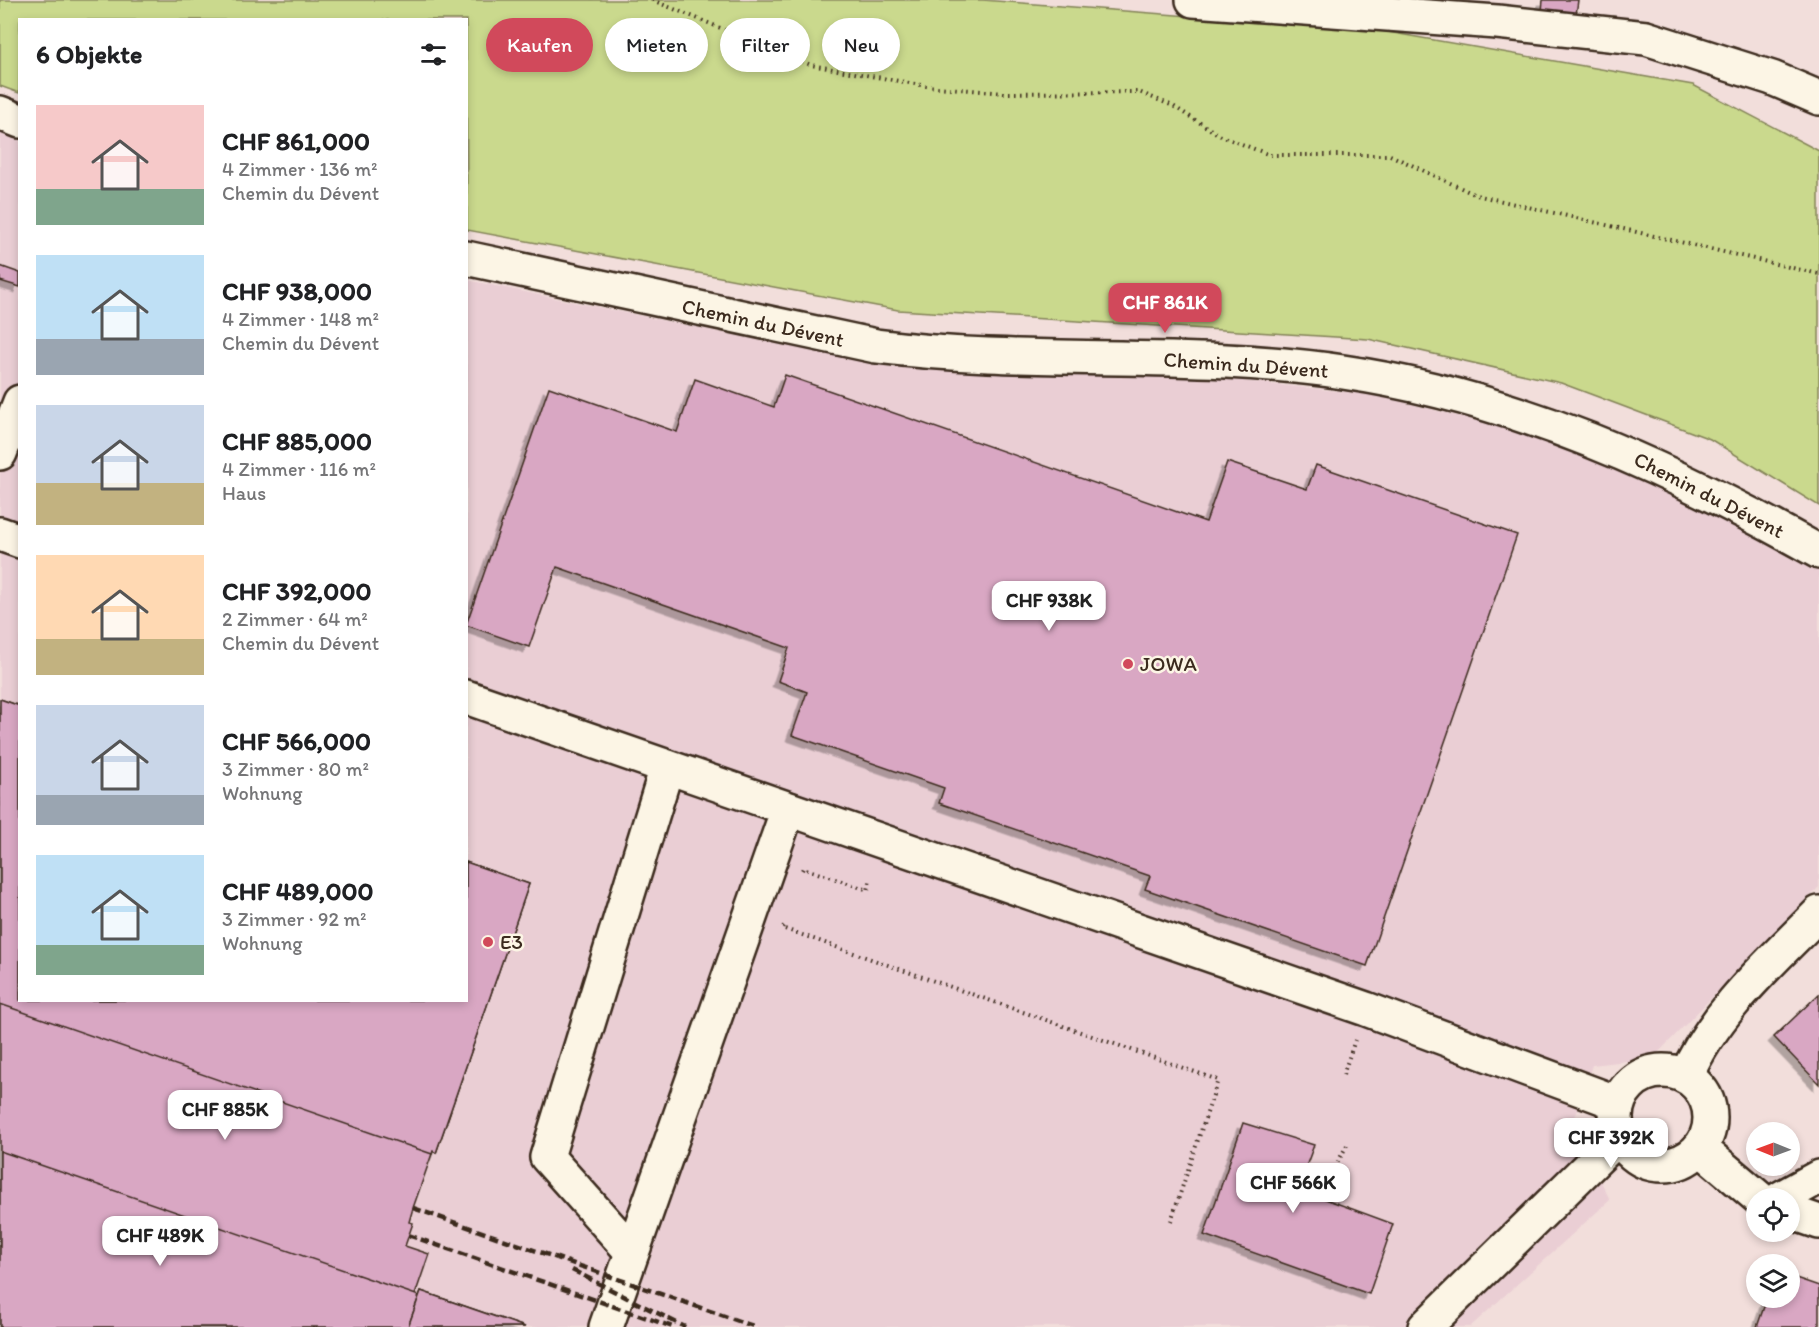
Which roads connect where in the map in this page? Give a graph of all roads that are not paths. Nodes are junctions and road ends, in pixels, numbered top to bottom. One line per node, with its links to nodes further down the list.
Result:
1 (1193, 0): 2 (street)
2 (1819, 98)
3 (0, 113): 4 (street)
4 (18, 120)
5 (468, 258): 10 (street, Chemin du Dévent)
6 (18, 407): 7 (street)
7 (0, 453)
8 (0, 534): 9 (street)
9 (18, 540)
10 (1819, 552)
11 (468, 697): 12 (street)
12 (666, 766): 13 (street); 24 (street)
13 (788, 809): 16 (street); 24 (street)
14 (1819, 913): 15 (street)
15 (1686, 1076): 16 (street); 18 (street)
16 (1618, 1103): 17 (street)
17 (1619, 1137): 18 (street); 26 (street)
18 (1700, 1148): 20 (street)
19 (1819, 1177): 21 (street)
20 (1747, 1188)
21 (1799, 1188)
22 (1800, 1215): 23 (street)
23 (1819, 1222)
24 (632, 1251): 25 (street)
25 (606, 1327)
26 (1425, 1327)

